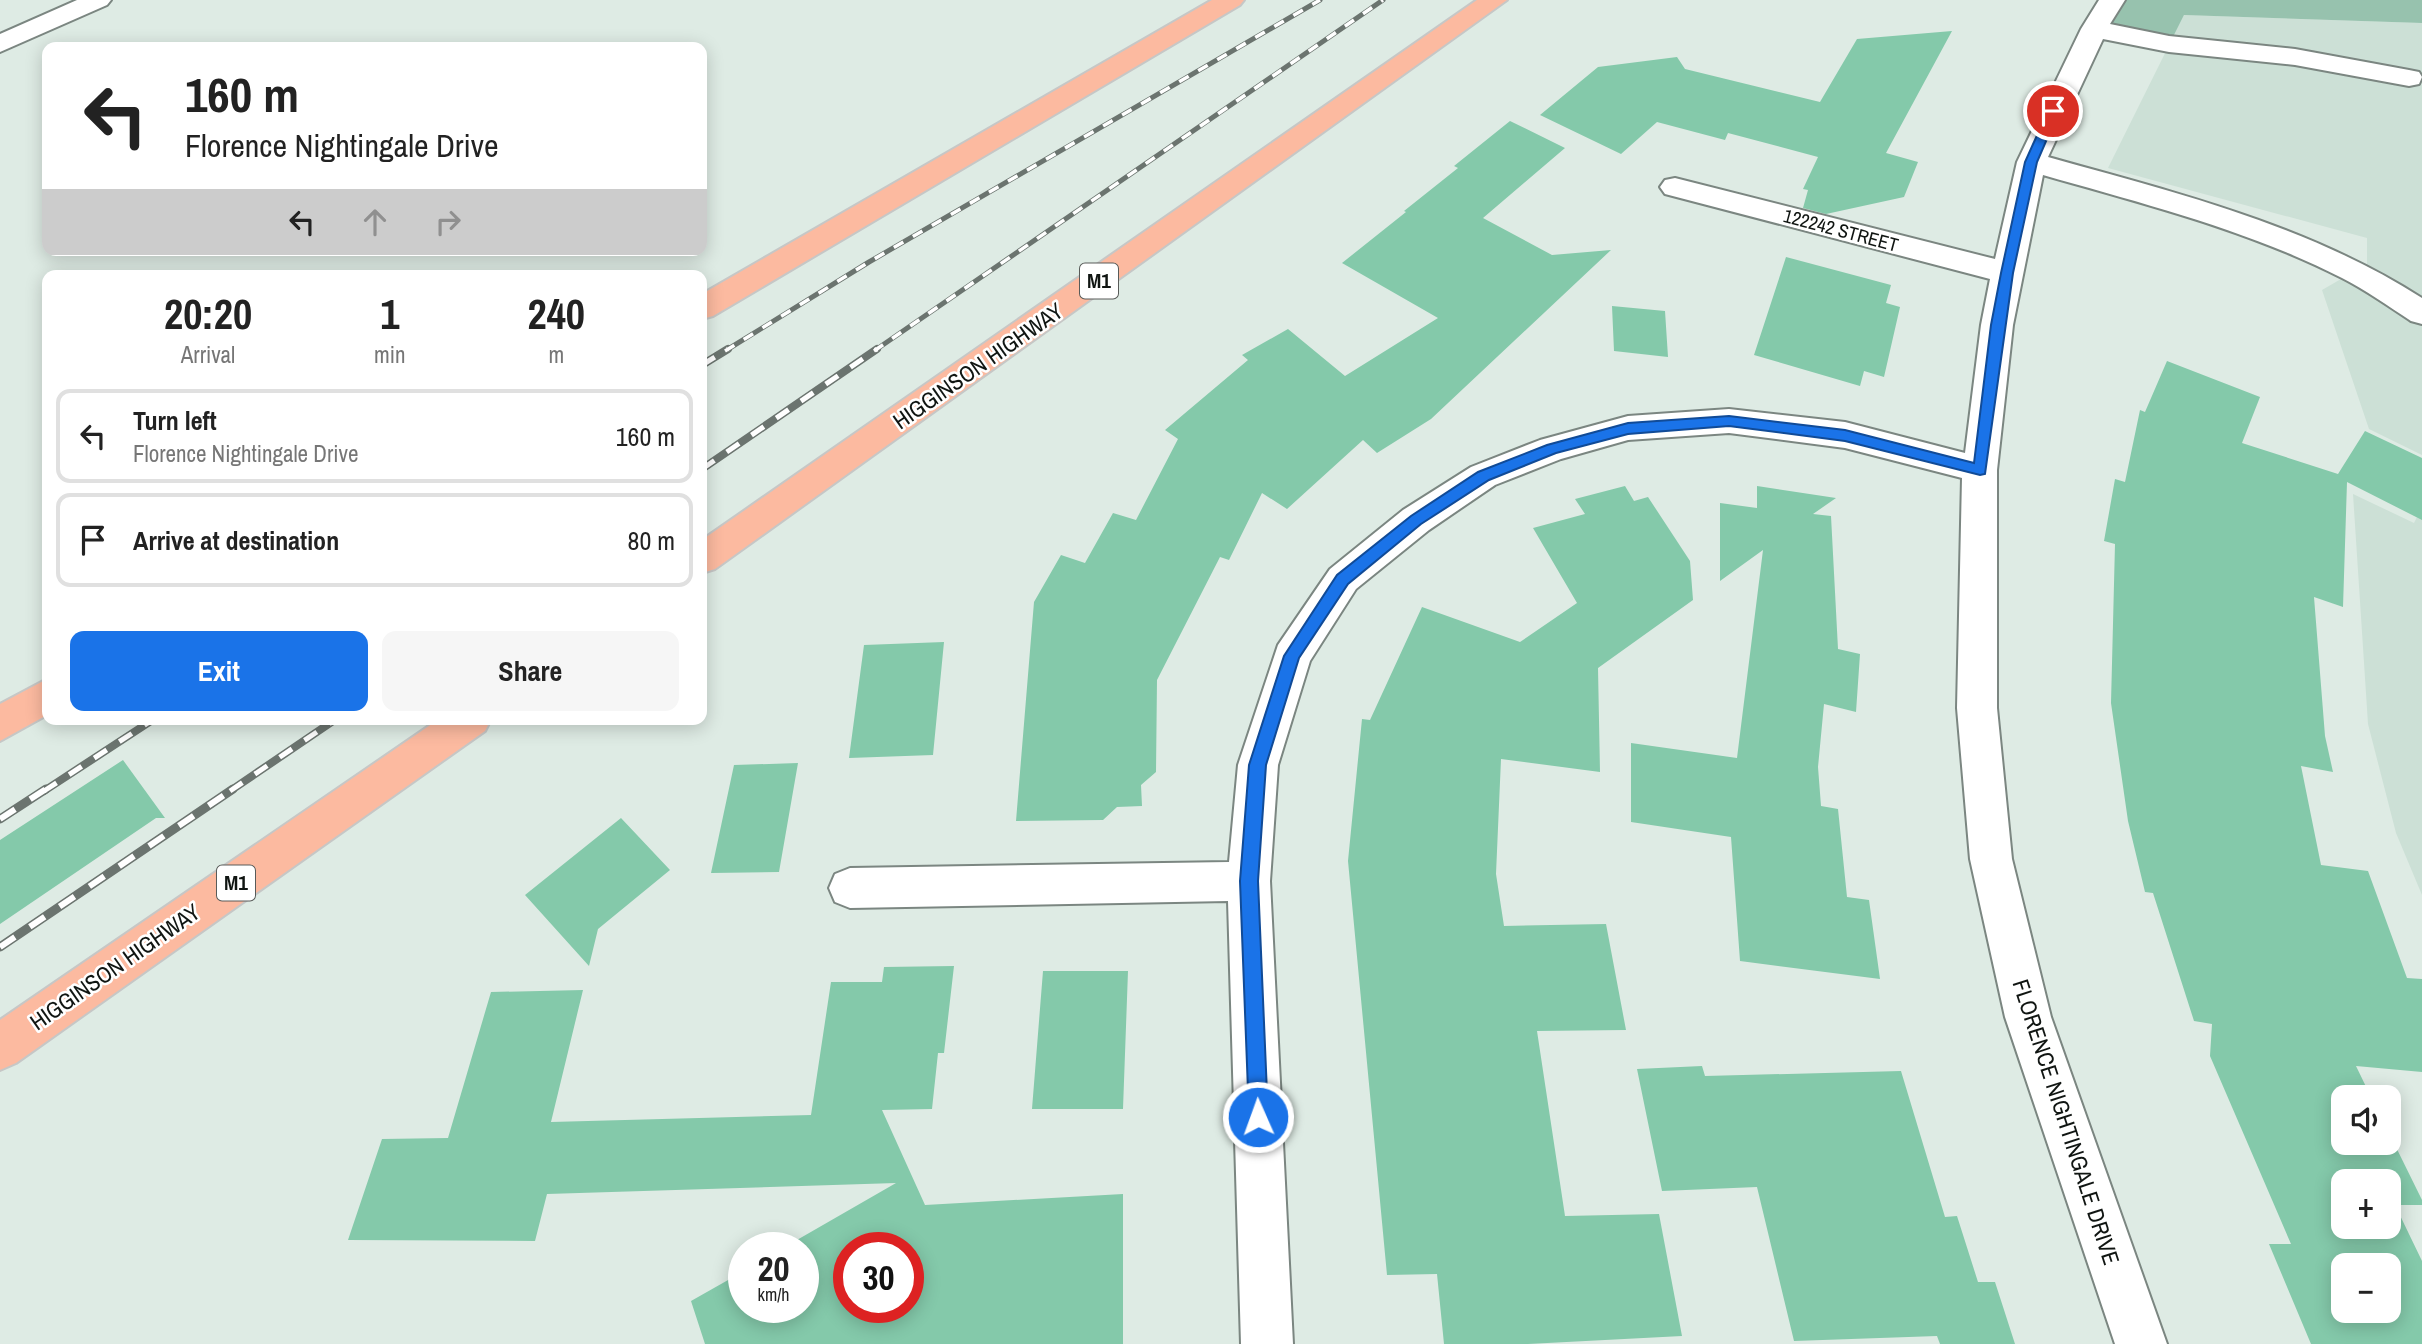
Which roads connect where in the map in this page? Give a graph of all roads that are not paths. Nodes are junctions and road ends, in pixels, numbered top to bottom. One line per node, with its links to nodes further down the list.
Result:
1 (98, 0): 5 (street)
2 (1231, 0): 10 (highway)
3 (1494, 0): 13 (highway, HIGGINSON HIGHWAY / M1)
4 (2103, 14): 6 (street); 7 (street, FLORENCE NIGHTINGALE DRIVE)
5 (0, 44)
6 (2409, 78)
7 (2031, 162): 9 (street, FLORENCE NIGHTINGALE DRIVE); 11 (street)
8 (1675, 187): 9 (street, 122242 STREET)
9 (2007, 273): 12 (street, FLORENCE NIGHTINGALE DRIVE)
10 (707, 305)
11 (2422, 313)
12 (1980, 470): 17 (street); 21 (street, FLORENCE NIGHTINGALE DRIVE)
13 (707, 555)
14 (42, 698): 15 (highway)
15 (0, 724)
16 (462, 725): 19 (highway, HIGGINSON HIGHWAY / M1)
17 (1249, 881): 18 (street); 20 (street)
18 (850, 888)
19 (0, 1047)
20 (1267, 1344)
21 (2141, 1344)

